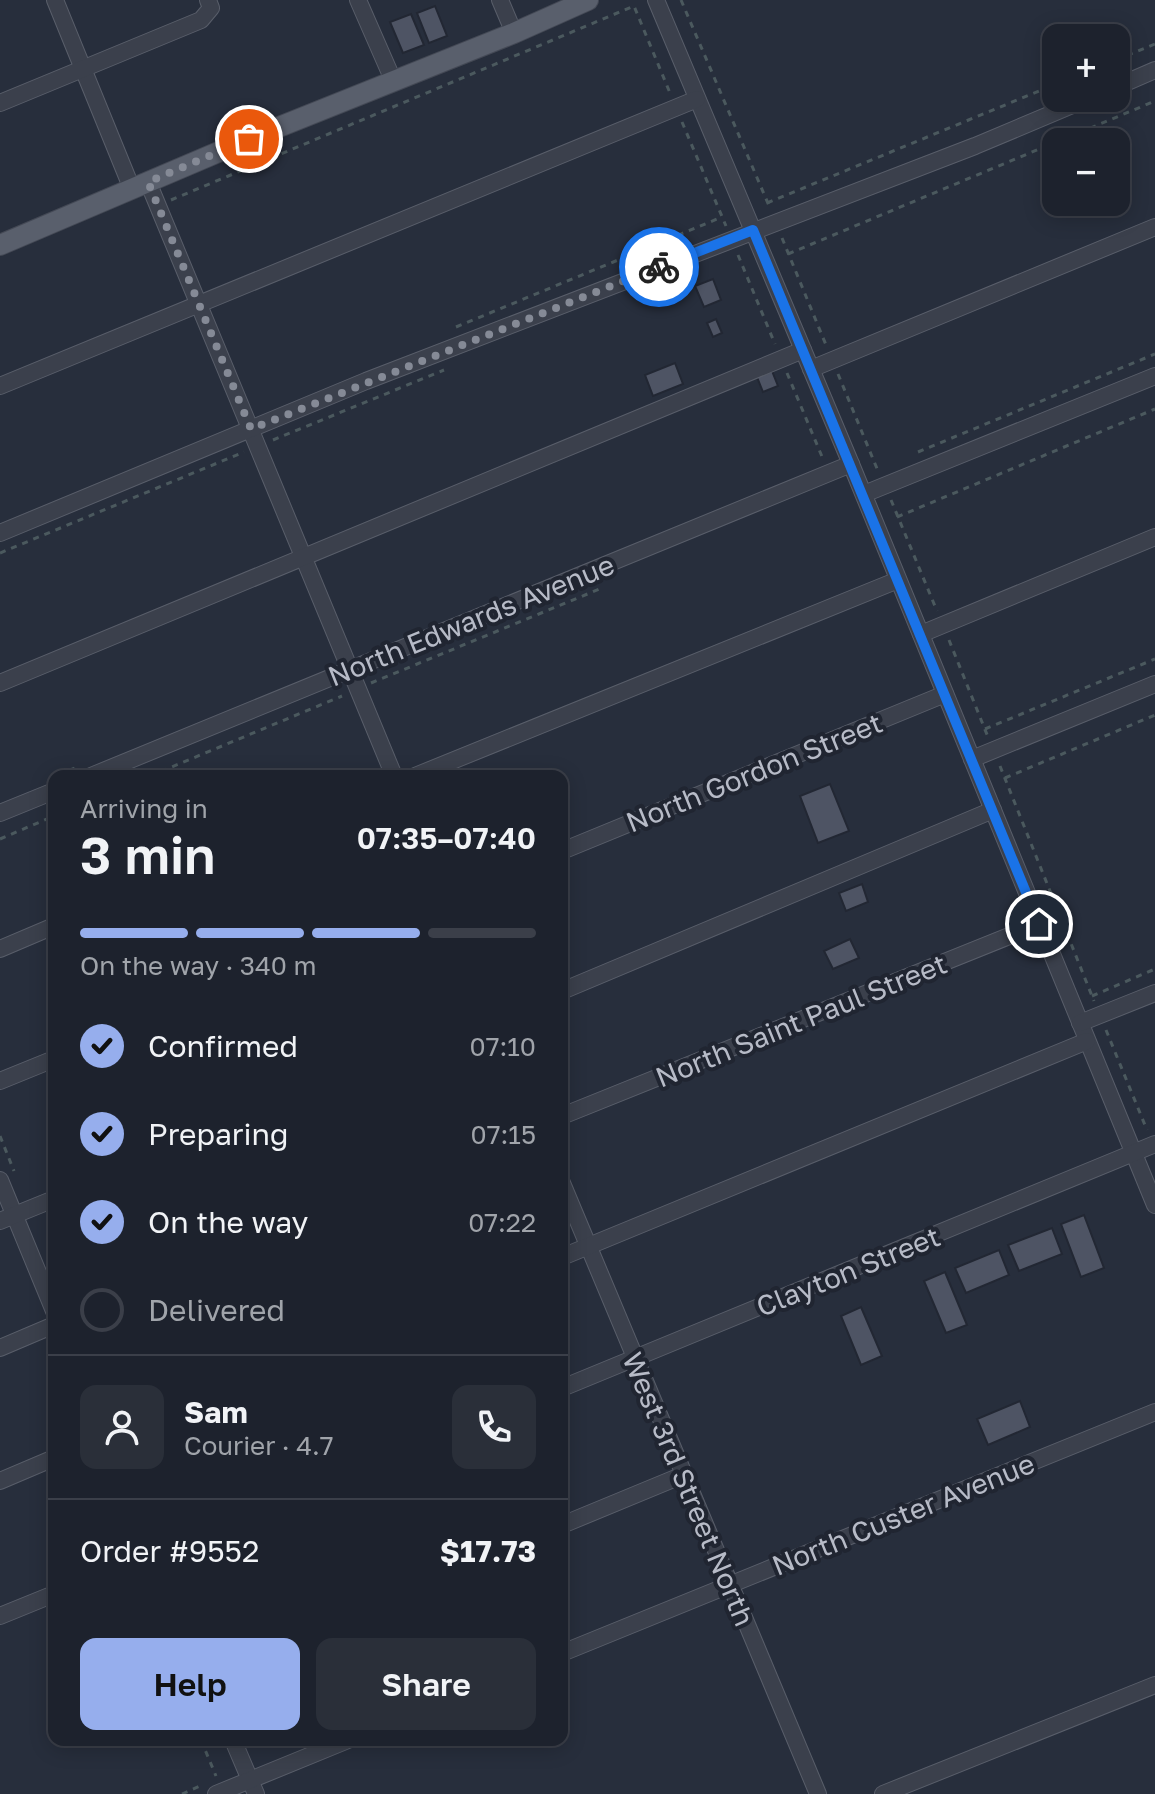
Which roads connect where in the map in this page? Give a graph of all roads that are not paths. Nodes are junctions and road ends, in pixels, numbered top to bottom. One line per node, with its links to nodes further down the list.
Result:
1 (55, 0): 8 (street)
2 (208, 0): 8 (street)
3 (358, 0): 10 (street)
4 (500, 0): 7 (street)
5 (588, 0): 7 (main road)
6 (656, 0): 12 (street)
7 (514, 33): 10 (main road)
8 (83, 69): 13 (street); 15 (street)
9 (1155, 70): 11 (street)
10 (393, 80): 15 (main road)
11 (1130, 81)
12 (697, 99): 17 (street); 19 (street)
13 (0, 103)
14 (1056, 112): 17 (street)
15 (140, 186): 18 (main road); 19 (street)
16 (1155, 227): 21 (street)
17 (753, 230): 20 (street); 24 (street)
18 (0, 245)
19 (199, 304): 23 (street); 24 (street)
20 (803, 350): 21 (street); 29 (street)
21 (811, 369): 25 (street)
22 (1155, 376): 26 (street)
23 (0, 386)
24 (251, 429): 27 (street); 29 (street)
25 (851, 464): 26 (street); 32 (street, North Edwards Avenue)
26 (864, 494): 30 (street)
27 (0, 533)
28 (1155, 537): 31 (street)
29 (304, 559): 32 (street); 33 (street)
30 (898, 580): 31 (street); 39 (street)
31 (921, 634): 35 (street)
32 (350, 669): 37 (street, North Edwards Avenue); 38 (street)
33 (0, 683)
34 (1155, 684): 36 (street)
35 (945, 694): 36 (street); 43 (street, North Gordon Street)
36 (972, 759): 41 (street)
37 (106, 770)
38 (392, 770)
39 (430, 770)
40 (48, 793): 42 (street)
41 (993, 810): 44 (street); 47 (street)
42 (0, 813)
43 (568, 849)
44 (1039, 924): 49 (street); 53 (street, North Saint Paul Street)
45 (48, 929): 46 (street)
46 (0, 949)
47 (568, 988)
48 (1155, 993): 49 (street)
49 (1080, 1023): 50 (street)
50 (1087, 1041): 55 (street); 61 (street)
51 (48, 1061): 52 (street)
52 (0, 1081)
53 (568, 1114)
54 (1154, 1144): 55 (street, Clayton Street)
55 (1134, 1153): 59 (street); 66 (street, Clayton Street)
56 (0, 1180): 60 (street)
57 (568, 1198): 61 (street, West 3rd Street North)
58 (48, 1201): 60 (street)
59 (1155, 1205)
60 (7, 1218): 63 (street)
61 (588, 1246): 62 (street); 66 (street, West 3rd Street North)
62 (568, 1254)
63 (48, 1299)
64 (48, 1328): 65 (street)
65 (0, 1348)
66 (635, 1359): 67 (street, Clayton Street); 70 (street, West 3rd Street North)
67 (568, 1386)
68 (1155, 1412): 73 (street, North Custer Avenue)
69 (48, 1461): 71 (street)
70 (683, 1475): 72 (street); 73 (street, West 3rd Street North)
71 (0, 1481)
72 (568, 1523)
73 (728, 1585): 76 (street, North Custer Avenue); 82 (street, West 3rd Street North)
74 (48, 1596): 75 (street)
75 (0, 1616)
76 (568, 1651)
77 (1155, 1685): 83 (street)
78 (236, 1746): 81 (street)
79 (336, 1746): 81 (street)
80 (217, 1787): 81 (street)
81 (253, 1787)
82 (818, 1794)
83 (883, 1794)

